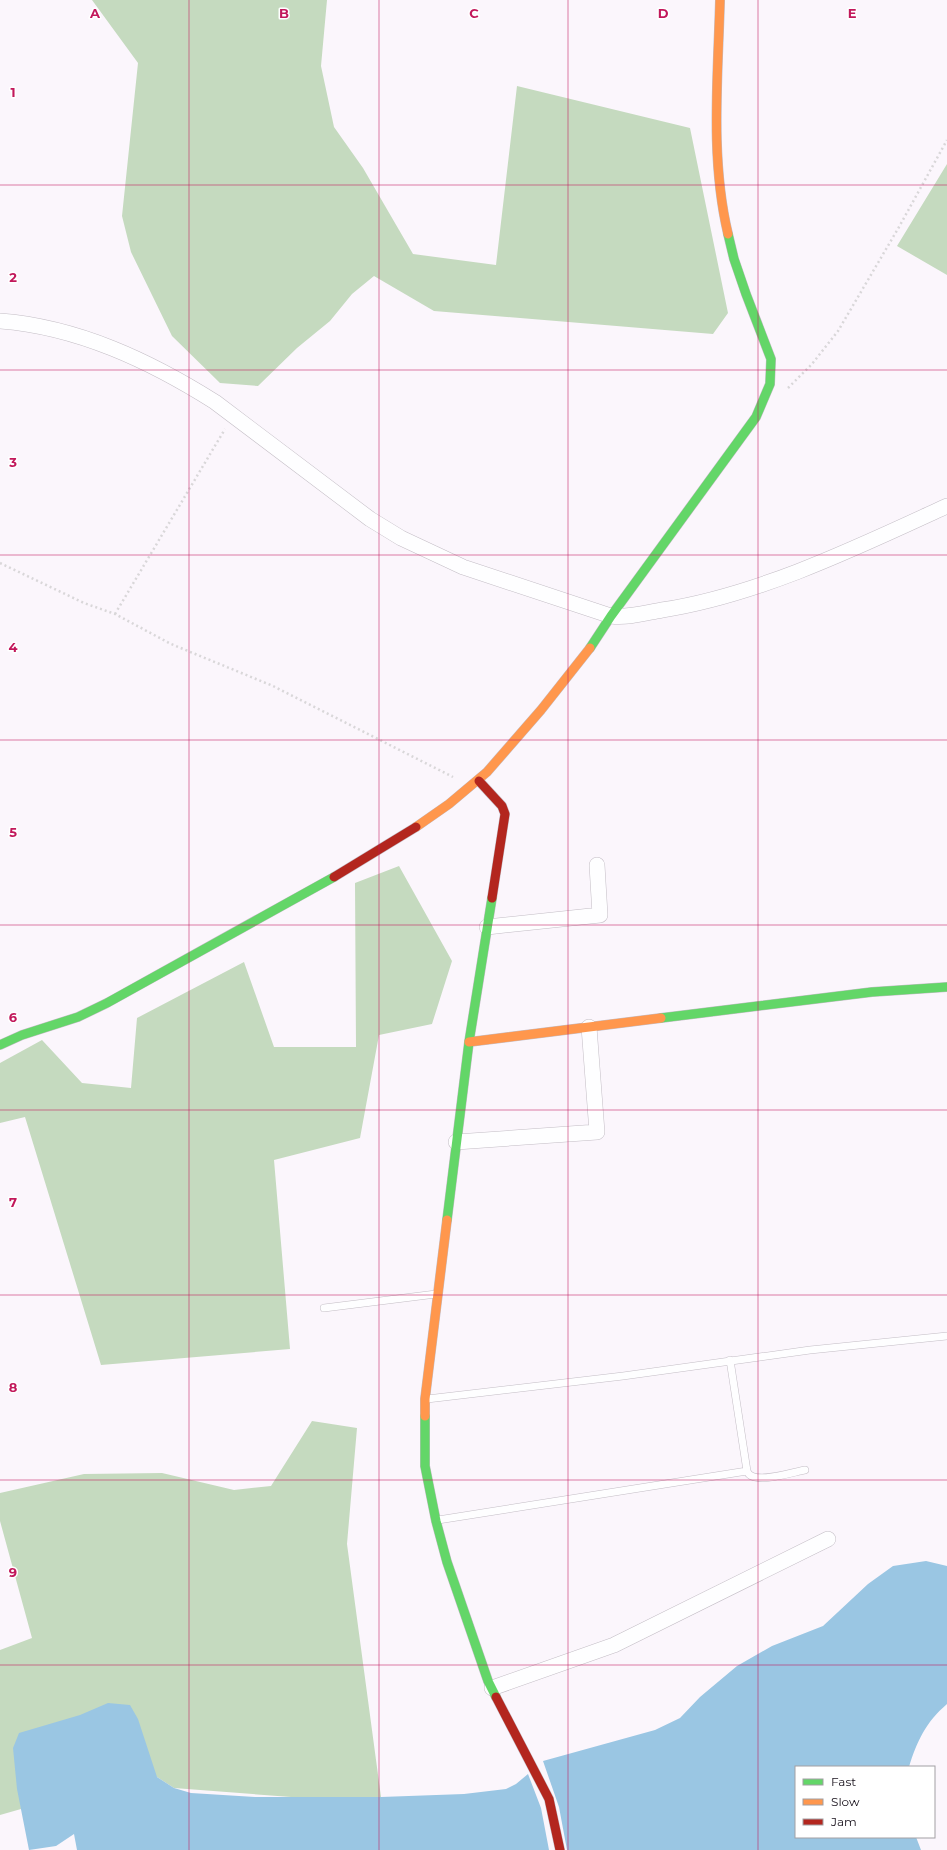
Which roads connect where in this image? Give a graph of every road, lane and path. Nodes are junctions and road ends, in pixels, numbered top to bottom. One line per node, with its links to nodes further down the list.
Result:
1 (720, 0): 9 (street)
2 (947, 140): 4 (path)
3 (0, 321): 5 (street)
4 (783, 394)
5 (234, 415): 8 (path); 9 (street)
6 (947, 506): 9 (street)
7 (0, 563): 8 (path)
8 (115, 614): 11 (path)
9 (611, 616): 10 (street)
10 (479, 781): 11 (street); 13 (street)
11 (470, 788): 17 (street)
12 (597, 865): 13 (street)
13 (487, 927): 16 (street)
14 (947, 987): 15 (street)
15 (589, 1027): 16 (street); 18 (street)
16 (468, 1042): 18 (street)
17 (0, 1045)
18 (456, 1142): 19 (street)
19 (438, 1294): 20 (lane); 23 (street)
20 (324, 1308)
21 (947, 1336): 22 (lane)
22 (730, 1360): 23 (lane); 25 (lane)
23 (425, 1399): 26 (street)
24 (805, 1470): 25 (lane)
25 (747, 1471): 26 (lane)
26 (436, 1521): 28 (street)
27 (828, 1539): 28 (street)
28 (492, 1688): 29 (street)
29 (560, 1850)

